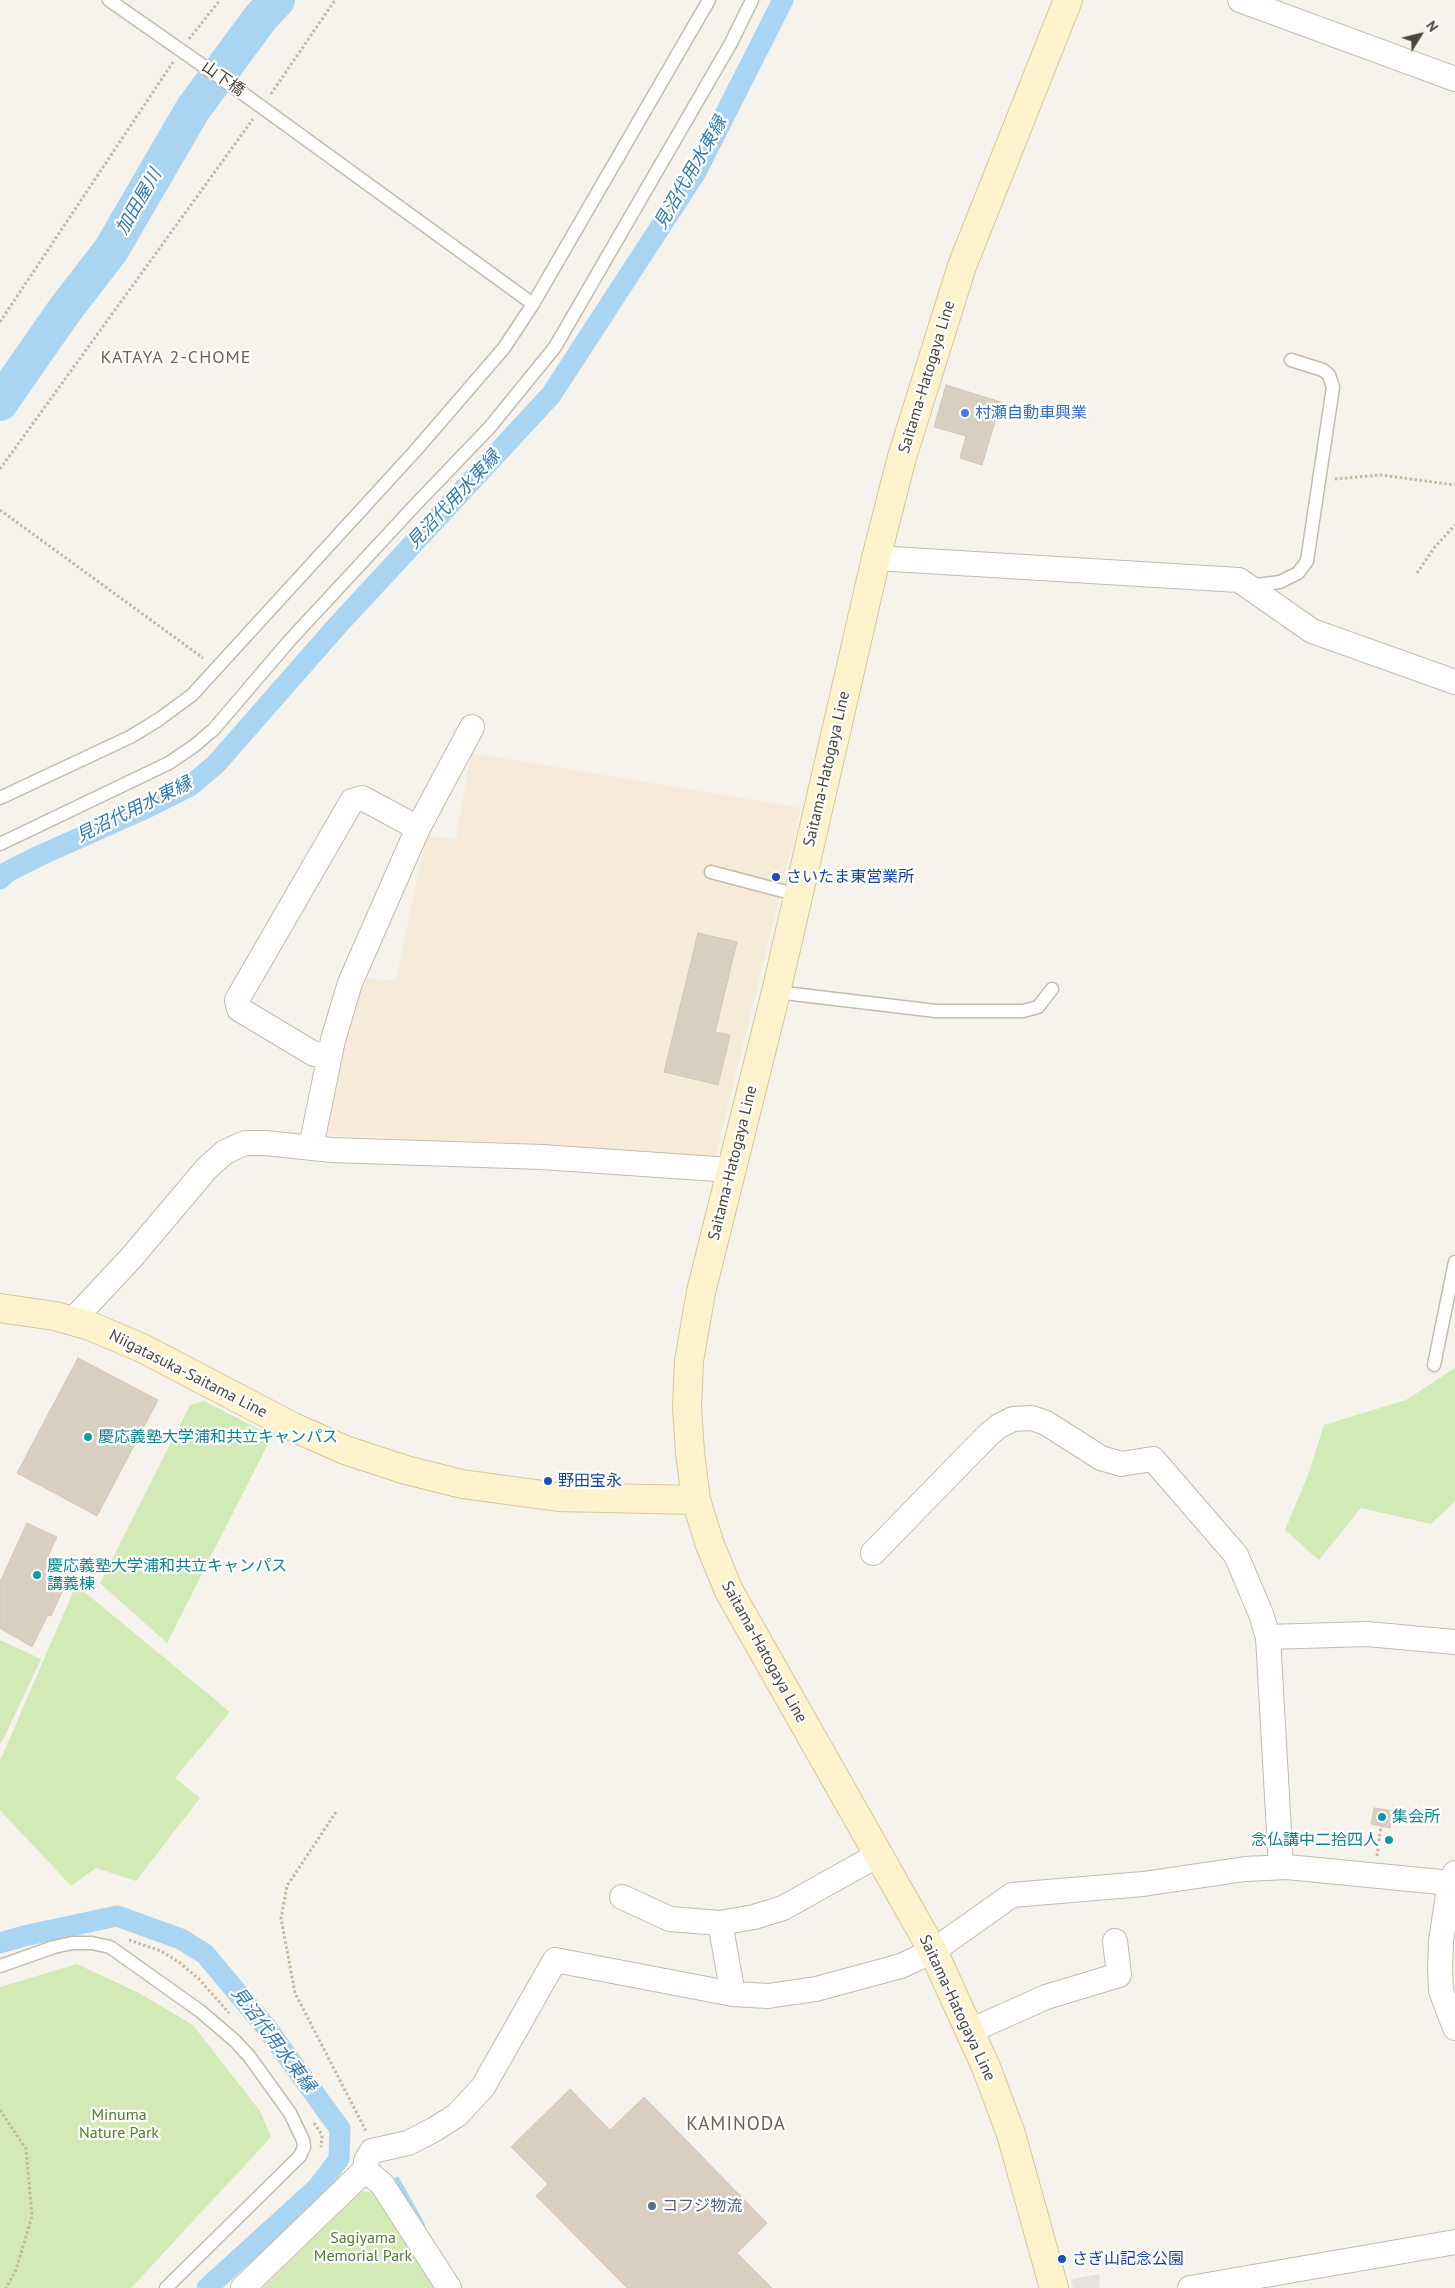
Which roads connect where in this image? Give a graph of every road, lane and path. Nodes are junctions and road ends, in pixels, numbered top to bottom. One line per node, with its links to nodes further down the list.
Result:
1 (110, 0): 8 (lane, 山下橋)
2 (220, 0): 8 (path)
3 (335, 0): 10 (path)
4 (709, 0): 11 (lane)
5 (752, 0): 27 (lane)
6 (1068, 0): 19 (main road, Saitama-Hatogaya Line)
7 (1240, 0): 9 (street)
8 (181, 50): 10 (lane, 山下橋); 12 (path)
9 (1455, 79)
10 (257, 104): 11 (lane, 山下橋); 14 (path)
11 (533, 304): 22 (lane)
12 (0, 322)
13 (1291, 360): 15 (lane)
14 (0, 470)
15 (1319, 481): 16 (path); 21 (lane)
16 (1455, 485)
17 (0, 510): 22 (path)
18 (1455, 525): 20 (path)
19 (876, 558): 21 (street); 29 (main road, Saitama-Hatogaya Line)
20 (1418, 573)
21 (1248, 586): 23 (street)
22 (218, 669): 25 (lane)
23 (1455, 682)
24 (472, 728): 26 (street)
25 (0, 798)
26 (418, 828): 32 (street); 32 (street)
27 (0, 844)
28 (711, 872): 29 (lane)
29 (798, 895): 31 (main road, Saitama-Hatogaya Line)
30 (1052, 989): 31 (lane)
31 (776, 992): 34 (main road, Saitama-Hatogaya Line)
32 (330, 1053): 33 (street)
33 (311, 1147): 34 (street); 37 (street)
34 (731, 1170): 39 (main road, Saitama-Hatogaya Line)
35 (1455, 1262): 38 (lane)
36 (0, 1308): 37 (main road, Niigatasuka-Saitama Line)
37 (72, 1321): 39 (main road, Niigatasuka-Saitama Line)
38 (1434, 1365)
39 (696, 1500): 45 (main road, Saitama-Hatogaya Line)
40 (873, 1553): 41 (street)
41 (1268, 1637): 42 (street); 46 (street)
42 (1455, 1642)
43 (336, 1812): 62 (path)
44 (1382, 1826): 47 (path)
45 (878, 1855): 50 (street); 53 (main road, Saitama-Hatogaya Line)
46 (1281, 1867): 47 (street); 53 (street)
47 (1374, 1876): 48 (street)
48 (1453, 1878): 57 (street)
49 (622, 1897): 50 (street)
50 (720, 1924): 55 (street)
51 (124, 1939): 56 (path)
52 (1115, 1941): 58 (street)
53 (933, 1951): 55 (street); 58 (main road, Saitama-Hatogaya Line)
54 (0, 1966): 65 (lane)
55 (733, 1994): 62 (street)
56 (234, 2019)
57 (1455, 2028)
58 (970, 2031): 68 (main road, Saitama-Hatogaya Line)
59 (0, 2110): 64 (path)
60 (309, 2117): 61 (path)
61 (321, 2149)
62 (369, 2160): 66 (street); 67 (street)
63 (1455, 2242): 69 (street)
64 (6, 2288)
65 (166, 2288)
66 (243, 2288)
67 (449, 2288)
68 (1054, 2288)
69 (1190, 2288)

